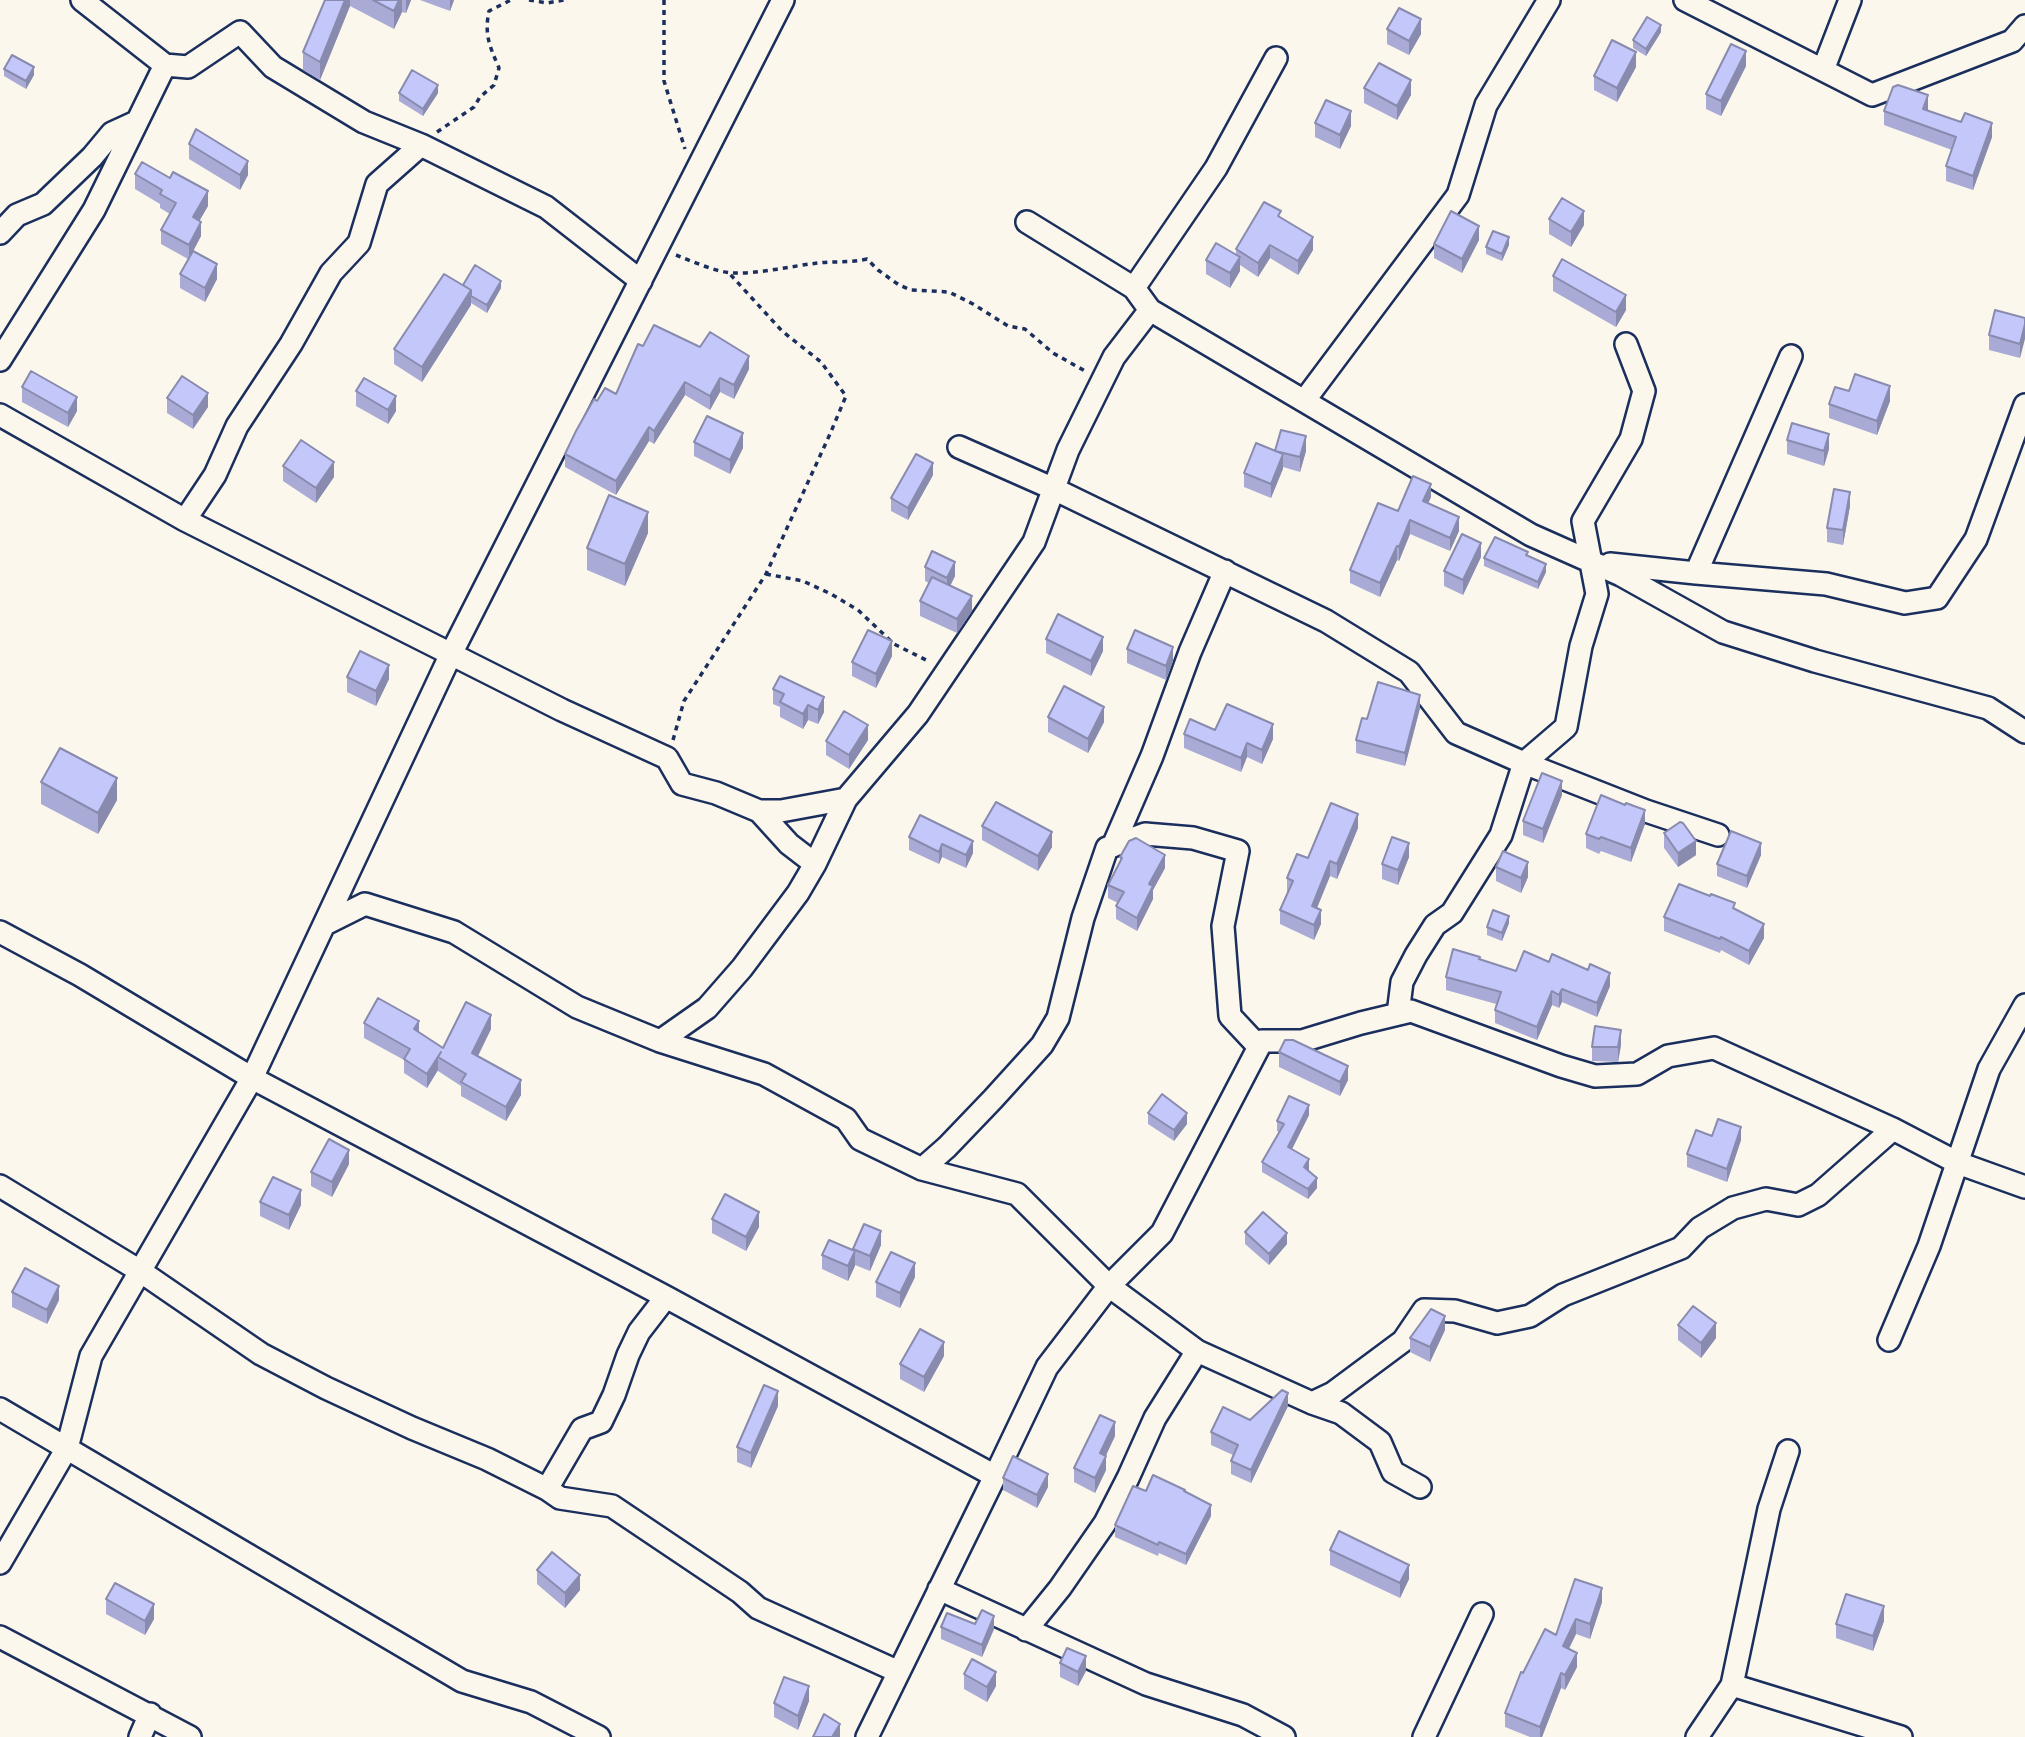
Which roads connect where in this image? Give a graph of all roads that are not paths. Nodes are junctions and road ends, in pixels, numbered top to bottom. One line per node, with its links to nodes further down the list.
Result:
1 (82, 0): 8 (street)
2 (783, 0): 14 (street)
3 (1549, 0): 20 (street)
4 (1685, 0): 9 (street)
5 (1850, 0): 9 (street)
6 (2025, 26): 9 (street)
7 (1276, 58): 15 (street)
8 (165, 65): 10 (street); 11 (street)
9 (1823, 70)
10 (136, 122): 13 (street); 19 (street)
11 (421, 145): 14 (street); 25 (street)
12 (1027, 222): 15 (street)
13 (0, 233)
14 (640, 281): 29 (street)
15 (1134, 288): 16 (street)
16 (1150, 310): 20 (street); 24 (street)
17 (1626, 344): 26 (street)
18 (1791, 356): 28 (street)
19 (0, 360)
20 (1304, 401): 26 (street)
21 (2025, 405): 28 (street)
22 (0, 415): 25 (street)
23 (959, 447): 24 (street)
24 (1054, 489): 27 (street); 32 (street)
25 (185, 520): 29 (street)
26 (1590, 562): 28 (street); 30 (street); 31 (street)
27 (1225, 570): 31 (street); 35 (street)
28 (1696, 573)
29 (451, 654): 33 (street); 37 (street)
30 (2025, 732)
31 (1524, 763): 34 (street); 40 (street)
32 (846, 799): 33 (street); 36 (street)
33 (759, 811): 36 (street)
34 (1718, 835)
35 (1113, 846): 42 (street); 46 (street)
36 (815, 864): 41 (street)
37 (325, 924): 41 (street); 43 (street)
38 (0, 932): 43 (street)
39 (2025, 1006): 45 (street)
40 (1398, 1014): 42 (street); 44 (street)
41 (660, 1041): 46 (street)
42 (1259, 1047): 50 (street)
43 (253, 1078): 49 (street); 51 (street)
44 (1893, 1129): 45 (street); 54 (street)
45 (1958, 1163): 48 (street); 52 (street)
46 (922, 1169): 50 (street)
47 (0, 1186): 49 (street)
48 (2025, 1187)
49 (140, 1271): 56 (street); 60 (street)
50 (1109, 1286): 53 (street); 58 (street)
51 (666, 1297): 58 (street); 60 (street)
52 (1889, 1340)
53 (1197, 1351): 54 (street); 64 (street)
54 (1311, 1404): 59 (street)
55 (0, 1409): 56 (street)
56 (68, 1448): 61 (street); 72 (street)
57 (1788, 1451): 67 (street)
58 (995, 1476): 62 (street)
59 (1420, 1488)
60 (547, 1489): 66 (street)
61 (0, 1563)
62 (939, 1590): 64 (street); 66 (street)
63 (1482, 1614): 69 (street)
64 (1026, 1630): 74 (street)
65 (0, 1637): 68 (street)
66 (899, 1672): 73 (street)
67 (1732, 1685): 75 (street); 76 (street)
68 (150, 1714): 70 (street); 71 (street)
69 (1432, 1735)
70 (140, 1737)
71 (190, 1737)
72 (599, 1737)
73 (867, 1737)
74 (1284, 1737)
75 (1697, 1737)
76 (1901, 1737)

